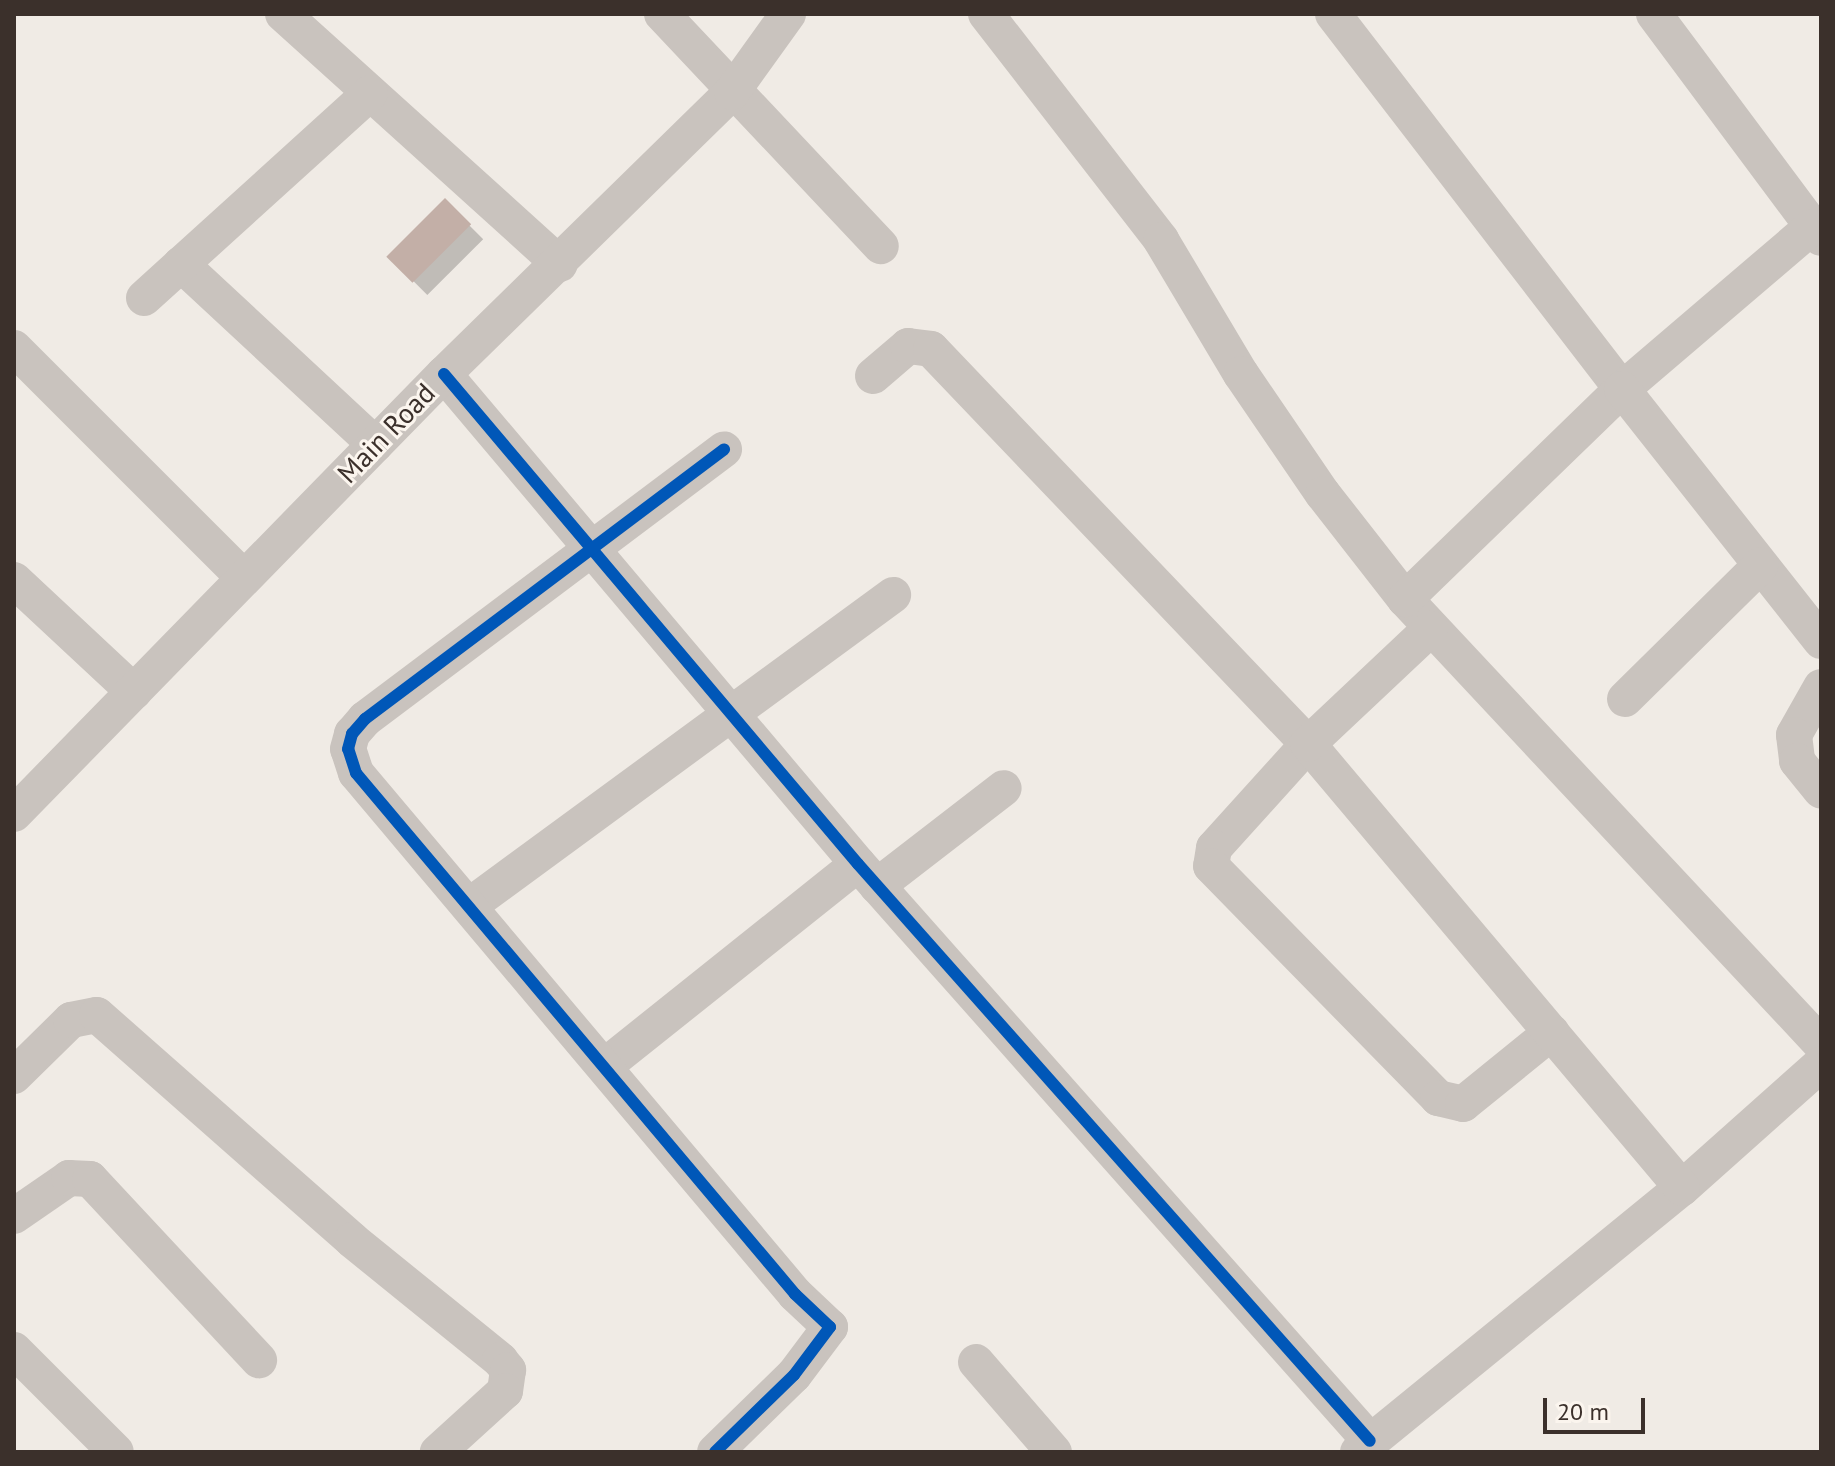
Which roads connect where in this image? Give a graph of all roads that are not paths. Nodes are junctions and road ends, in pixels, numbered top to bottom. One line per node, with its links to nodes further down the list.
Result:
1 (283, 14): 8 (street)
2 (662, 14): 7 (street)
3 (788, 14): 7 (street, Main Road)
4 (986, 14): 25 (street)
5 (1333, 14): 17 (street)
6 (1654, 14): 9 (street)
7 (732, 92): 10 (street); 12 (street, Main Road)
8 (370, 93): 11 (street); 12 (street)
9 (1816, 233): 17 (street)
10 (881, 246)
11 (181, 264): 13 (street); 18 (street)
12 (560, 264): 15 (street, Main Road)
13 (144, 298)
14 (14, 348): 22 (street)
15 (444, 374): 18 (street, Main Road); 20 (street)
16 (873, 376): 32 (street)
17 (1622, 389): 21 (street); 25 (street)
18 (375, 444): 22 (street, Main Road)
19 (724, 449): 20 (street)
20 (590, 547): 31 (street); 37 (street)
21 (1760, 566): 27 (street); 30 (street)
22 (244, 578): 29 (street, Main Road)
23 (14, 580): 29 (street)
24 (893, 595): 31 (street)
25 (1405, 599): 26 (street)
26 (1430, 629): 32 (street); 39 (street)
27 (1821, 641)
28 (1821, 687): 34 (street)
29 (134, 692): 35 (street, Main Road)
30 (1625, 699)
31 (731, 714): 36 (street); 37 (street)
32 (1308, 744): 38 (street); 38 (street)
33 (1004, 788): 36 (street)
34 (1821, 791)
35 (14, 814)
36 (867, 875): 41 (street); 48 (street)
37 (469, 906): 41 (street)
38 (1552, 1032): 43 (street)
39 (1821, 1044)
40 (1821, 1064): 43 (street)
41 (606, 1065): 51 (street)
42 (14, 1076): 50 (street)
43 (1682, 1188): 48 (street)
44 (14, 1216): 46 (street)
45 (14, 1350): 49 (street)
46 (259, 1360)
47 (976, 1362): 52 (street)
48 (1364, 1447)
49 (116, 1452)
50 (438, 1452)
51 (715, 1452)
52 (1054, 1452)

